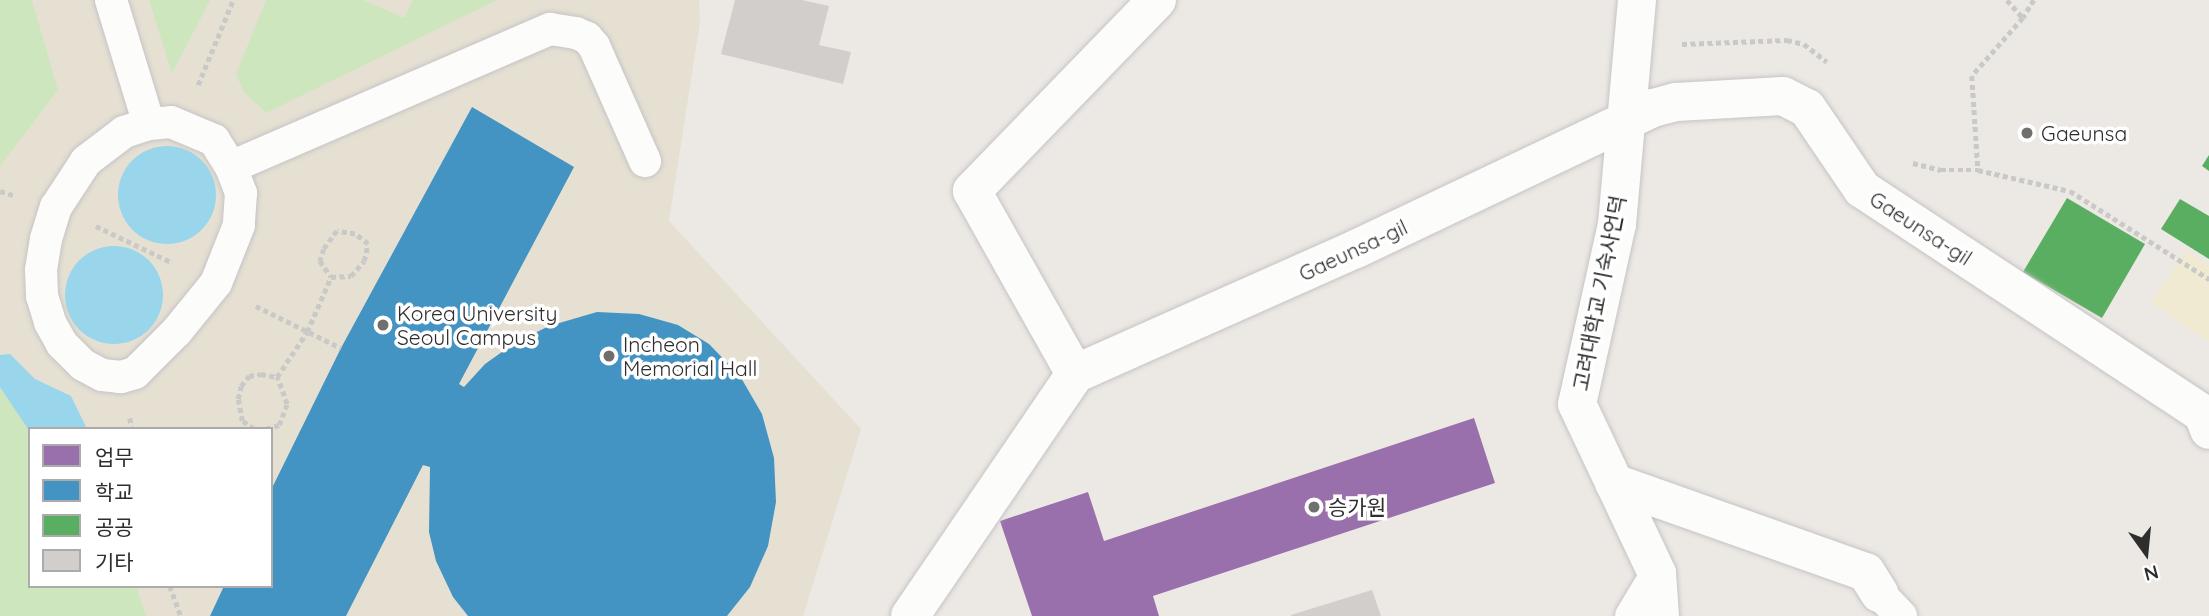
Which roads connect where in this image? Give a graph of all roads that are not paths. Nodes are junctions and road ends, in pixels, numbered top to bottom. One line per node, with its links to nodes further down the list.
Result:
1 (111, 0): 5 (lane)
2 (1157, 0): 8 (street)
3 (1637, 0): 4 (street)
4 (1628, 119): 8 (street, Gaeunsa-gil); 9 (street, Gaeunsa-gil); 10 (street, 고려대학교 기숙사언덕)
5 (149, 124): 7 (lane); 7 (lane)
6 (645, 161): 7 (lane)
7 (231, 167)
8 (1075, 374): 13 (street)
9 (2209, 430)
10 (1614, 483): 11 (street, 고려대학교 기숙사언덕); 12 (street)
11 (1657, 573): 14 (lane); 15 (street, 고려대학교 기숙사언덕)
12 (1886, 608)
13 (910, 616)
14 (1631, 616)
15 (1660, 616)

